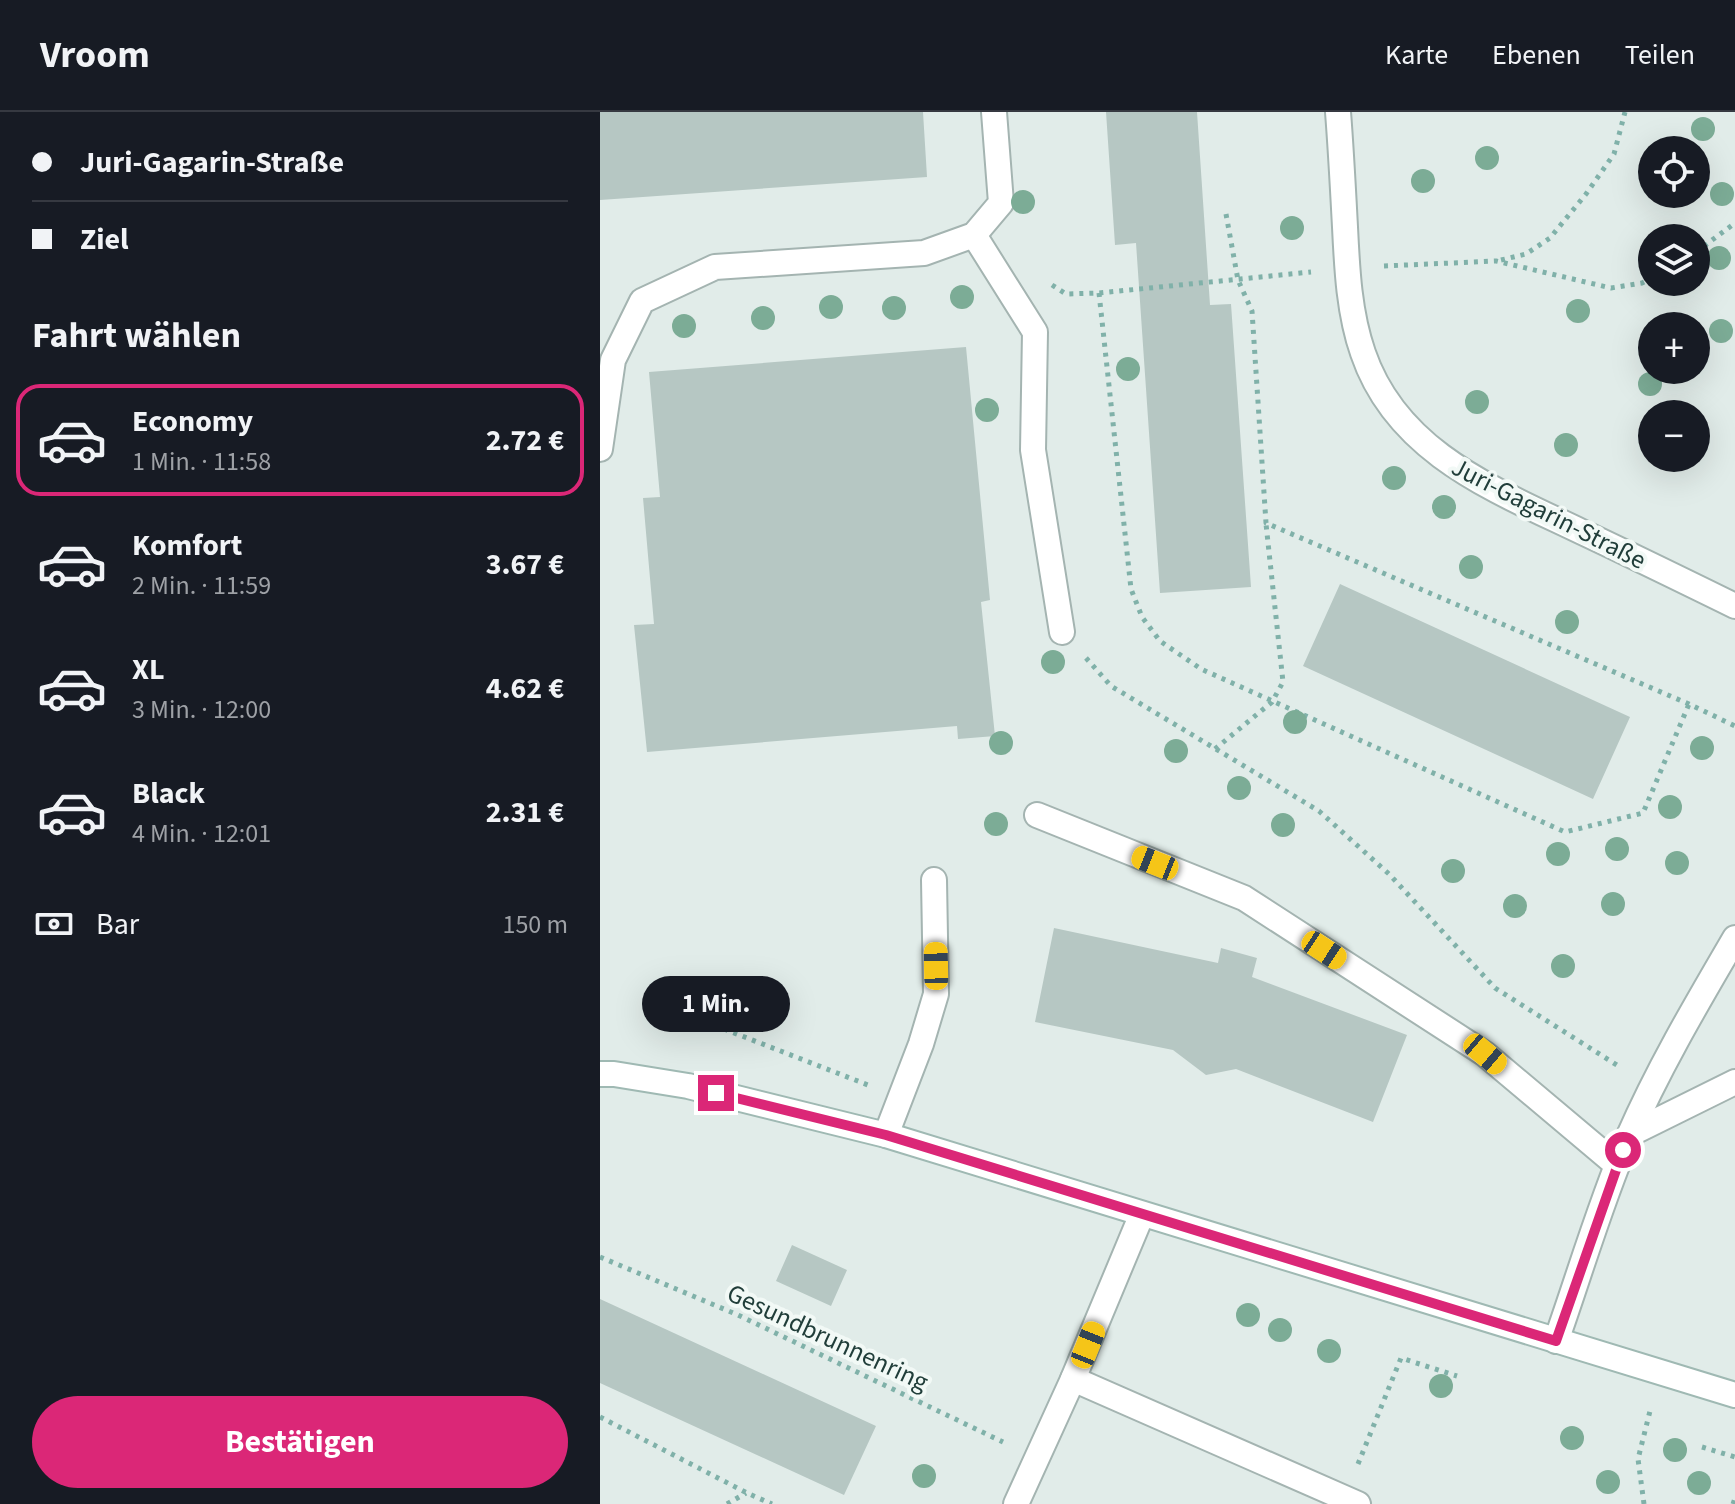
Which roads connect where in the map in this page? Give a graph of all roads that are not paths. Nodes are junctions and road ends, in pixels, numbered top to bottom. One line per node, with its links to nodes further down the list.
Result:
1 (994, 112): 3 (street)
2 (1338, 112): 5 (street, Juri-Gagarin-Straße)
3 (974, 235): 4 (street); 6 (street)
4 (600, 449)
5 (1735, 606)
6 (1062, 632)
7 (1037, 815): 14 (street)
8 (934, 880): 13 (street)
9 (1735, 938): 12 (street)
10 (600, 1074): 13 (street)
11 (1735, 1082): 12 (street)
12 (1630, 1134): 14 (street)
13 (886, 1135): 15 (street)
14 (1617, 1165): 16 (street)
15 (1142, 1214): 16 (street); 17 (street)
16 (1556, 1341): 18 (street)
17 (1073, 1379): 19 (street); 20 (street)
18 (1735, 1395)
19 (1351, 1501)
20 (1016, 1504)

